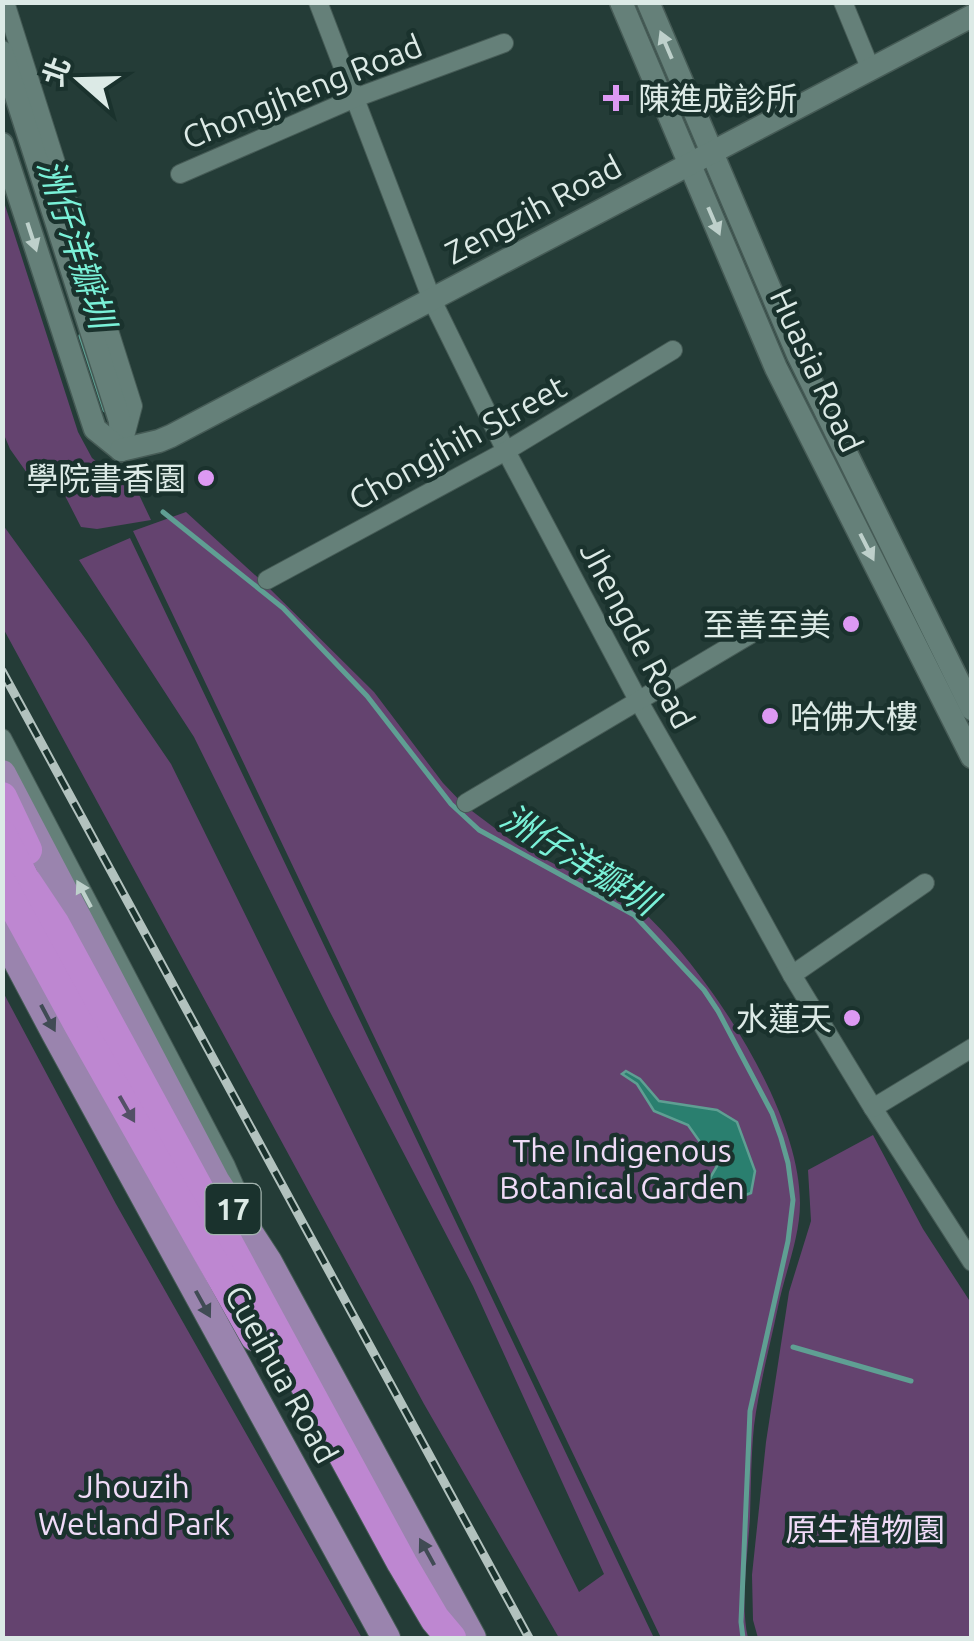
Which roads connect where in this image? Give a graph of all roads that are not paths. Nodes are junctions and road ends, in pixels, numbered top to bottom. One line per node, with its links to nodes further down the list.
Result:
1 (5, 2): 17 (street)
2 (318, 2): 10 (street, Jhengde Road)
3 (621, 2): 13 (street, Huasia Road)
4 (648, 2): 12 (street, Huasia Road, one-way to 4)
5 (843, 2): 9 (street)
6 (972, 16): 9 (street, Zengzih Road)
7 (504, 43): 10 (street, Chongjheng Road)
8 (2, 52): 17 (street)
9 (871, 70): 12 (street, Zengzih Road)
10 (355, 98): 14 (street, Chongjheng Road); 15 (street, Jhengde Road)
11 (2, 144): 17 (street, one-way to 17)
12 (712, 151): 13 (street, Zengzih Road); 19 (street, Huasia Road)
13 (689, 163): 15 (street, Zengzih Road); 20 (street, Huasia Road, one-way to 20)
14 (180, 174)
15 (432, 300): 17 (street, Zengzih Road); 18 (street, Jhengde Road)
16 (673, 350): 18 (street, Chongjhih Street)
17 (121, 450)
18 (506, 451): 21 (street, Chongjhih Street); 23 (street, Jhengde Road)
19 (859, 477): 20 (street); 24 (street, Huasia Road)
20 (837, 488): 26 (street, Huasia Road, one-way to 26)
21 (268, 580)
22 (773, 621): 23 (street)
23 (638, 700): 29 (street); 35 (street, Jhengde Road)
24 (972, 709)
25 (2, 738): 38 (street, Cueihua Road, one-way to 25)
26 (972, 757)
27 (2, 774): 38 (main road, Cueihua Road / 17)
28 (2, 798): 33 (highway)
29 (466, 803)
30 (2, 835): 33 (highway)
31 (924, 882): 35 (street)
32 (2, 884): 41 (highway, one-way to 41)
33 (54, 923): 42 (highway)
34 (2, 932): 40 (main road, Cueihua Road / 17, one-way to 40)
35 (792, 975): 37 (street, Jhengde Road)
36 (972, 1048): 37 (street)
37 (873, 1108): 39 (street, Jhengde Road)
38 (268, 1262): 43 (main road, Cueihua Road / 17, one-way to 38)
39 (972, 1262)
40 (386, 1638)
41 (427, 1638)
42 (451, 1638)
43 (472, 1638)

